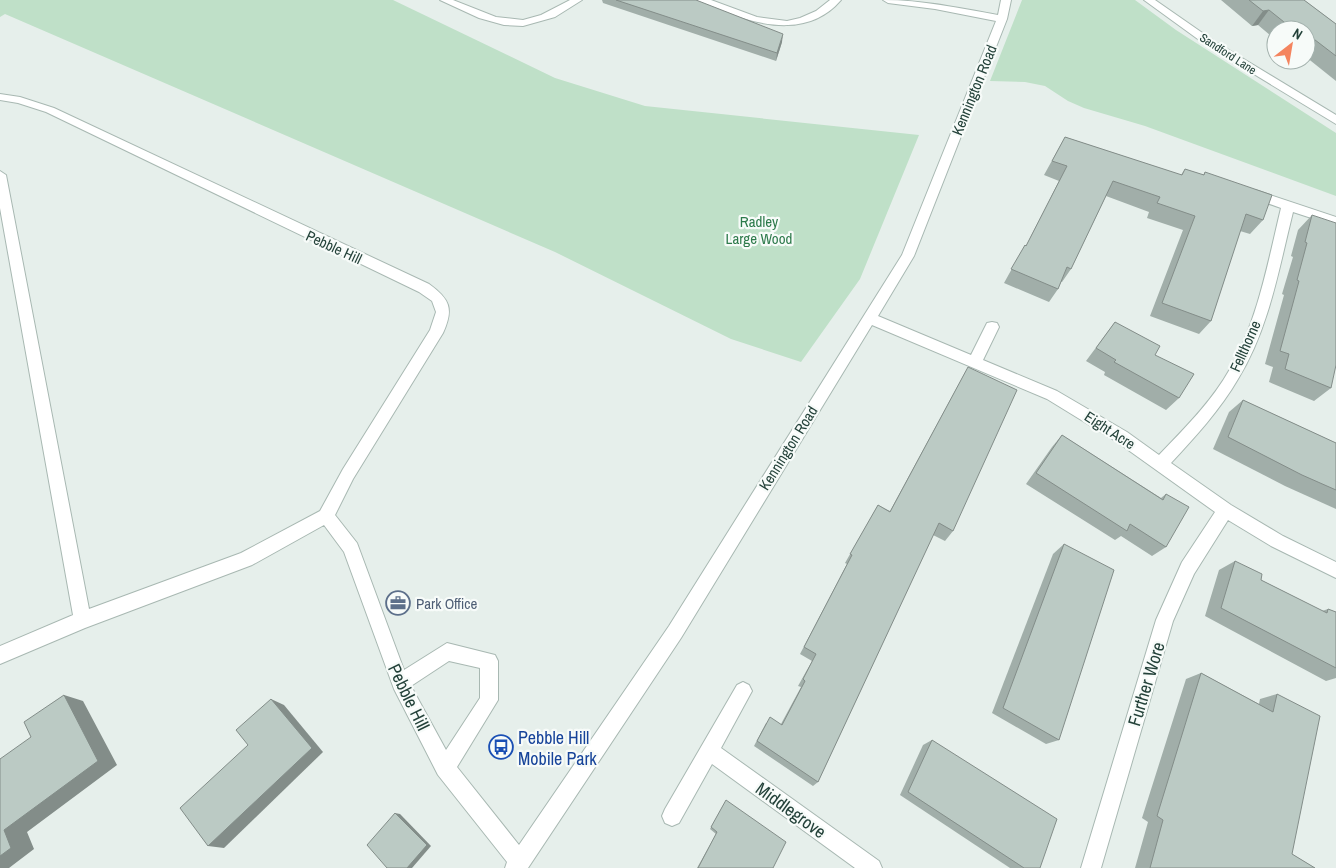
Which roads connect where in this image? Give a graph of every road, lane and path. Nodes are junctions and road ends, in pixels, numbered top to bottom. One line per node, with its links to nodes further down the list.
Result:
1 (445, 0): 2 (street)
2 (577, 0)
3 (702, 0): 4 (street)
4 (836, 0)
5 (888, 0): 8 (street)
6 (1006, 0): 8 (street, Kennington Road)
7 (1149, 0): 10 (street, Sandford Lane)
8 (1002, 19): 15 (street, Kennington Road)
9 (0, 97): 20 (street, Pebble Hill)
10 (1336, 120)
11 (0, 175): 22 (street)
12 (1239, 189): 13 (street)
13 (1288, 206): 14 (street); 18 (street, Fellthorne)
14 (1336, 222)
15 (869, 318): 17 (street, Eight Acre); 29 (street, Kennington Road)
16 (992, 327): 17 (street)
17 (975, 362): 18 (street, Eight Acre)
18 (1160, 464): 19 (street, Eight Acre)
19 (1225, 510): 21 (street, Eight Acre); 31 (street, Further Wore)
20 (326, 516): 22 (street); 24 (street, Pebble Hill)
21 (1336, 570)
22 (82, 620): 23 (street)
23 (0, 655)
24 (400, 683): 27 (street, Pebble Hill); 27 (street)
25 (743, 691): 26 (street)
26 (709, 751): 28 (street); 30 (street, Middlegrove)
27 (445, 768): 29 (street, Pebble Hill)
28 (672, 816)
29 (518, 865)
30 (872, 868)
31 (1091, 868)

